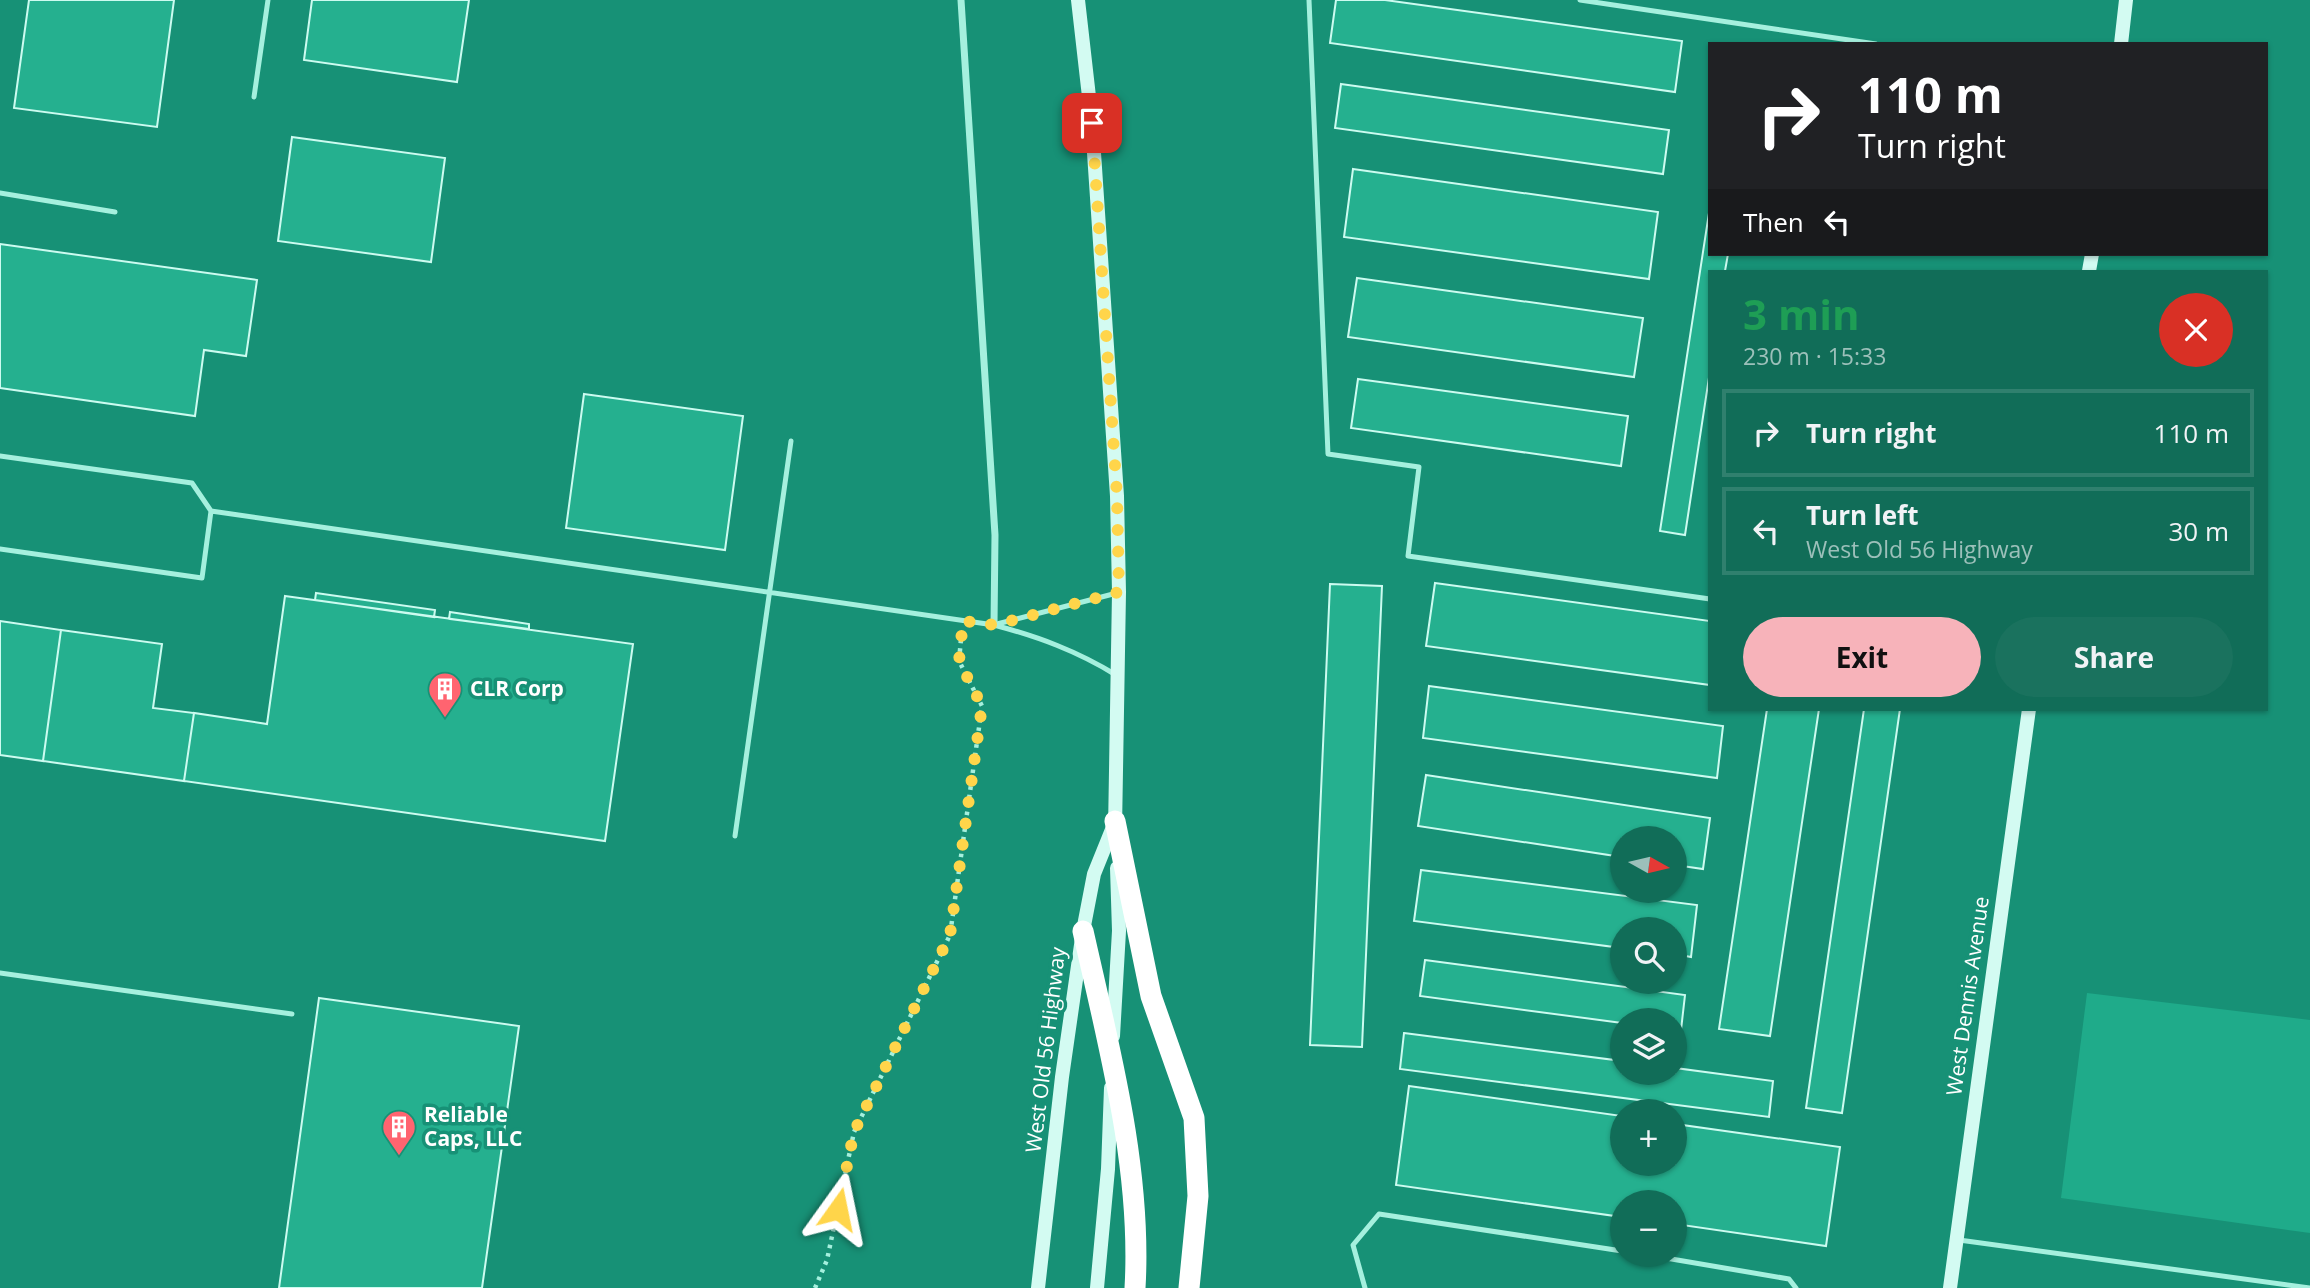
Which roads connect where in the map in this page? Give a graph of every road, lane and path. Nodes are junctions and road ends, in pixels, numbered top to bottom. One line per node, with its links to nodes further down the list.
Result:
1 (268, 0): 9 (lane)
2 (961, 0): 20 (street)
3 (1078, 0): 17 (main road, West Old 56 Highway)
4 (1309, 0): 18 (lane)
5 (1580, 0): 7 (lane)
6 (2126, 0): 8 (main road)
7 (1863, 42)
8 (2120, 42)
9 (254, 97)
10 (0, 193): 11 (lane)
11 (115, 212)
12 (791, 441): 16 (lane)
13 (0, 456): 14 (lane)
14 (211, 511): 15 (lane); 16 (lane)
15 (0, 549)
16 (768, 592): 19 (lane); 24 (lane)
17 (1119, 592): 20 (lane); 21 (main road, West Old 56 Highway)
18 (1708, 599)
19 (963, 621): 20 (lane); 32 (path)
20 (995, 625): 21 (lane)
21 (1117, 676): 23 (main road, West Old 56 Highway)
22 (2029, 711): 29 (main road, West Dennis Avenue)
23 (1115, 821): 25 (main road, West Old 56 Highway); 28 (main road, West Old 56 Highway); 36 (highway)
24 (736, 836)
25 (1083, 931): 28 (highway); 33 (main road, West Old 56 Highway)
26 (0, 973): 27 (lane)
27 (292, 1014)
28 (1112, 1057): 34 (main road, West Old 56 Highway); 35 (highway)
29 (1956, 1239): 39 (main road, West Dennis Avenue); 40 (lane)
30 (1610, 1249): 37 (lane)
31 (1687, 1262): 38 (lane)
32 (815, 1288)
33 (1038, 1288)
34 (1097, 1288)
35 (1135, 1288)
36 (1189, 1288)
37 (1365, 1288)
38 (1796, 1288)
39 (1950, 1288)
40 (2310, 1288)

